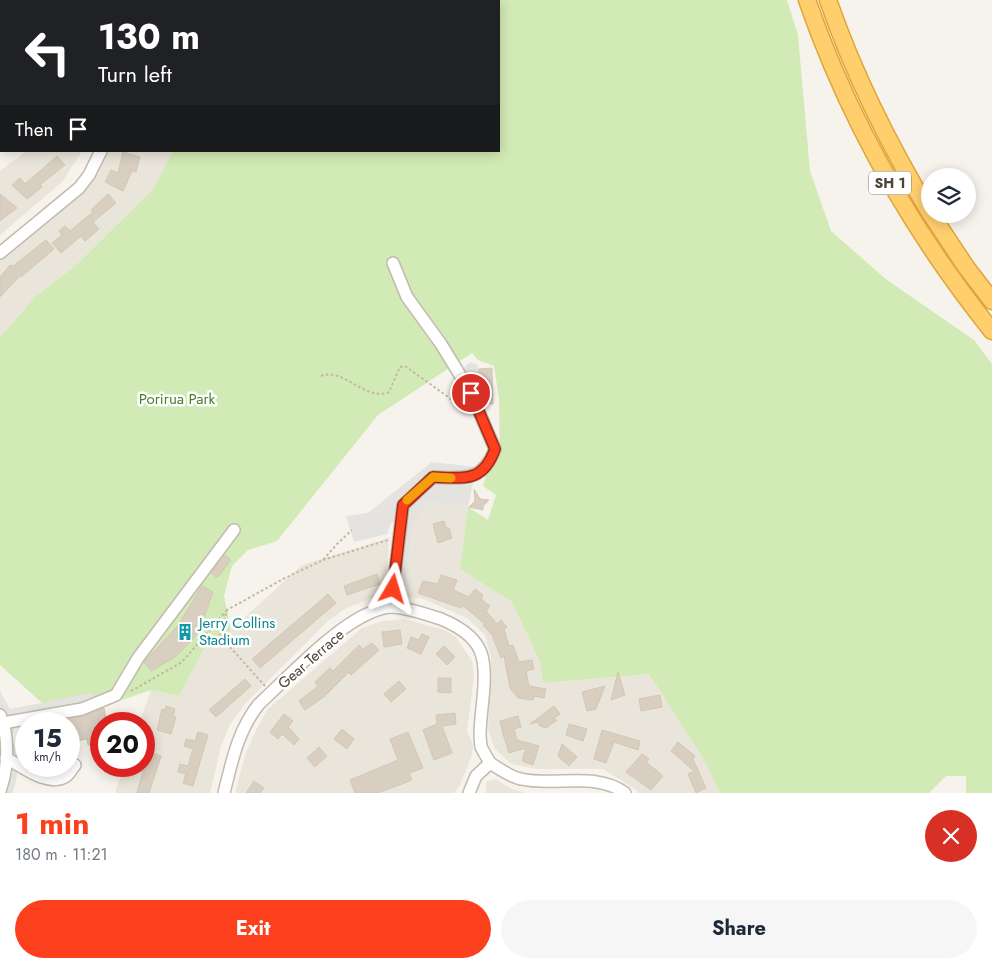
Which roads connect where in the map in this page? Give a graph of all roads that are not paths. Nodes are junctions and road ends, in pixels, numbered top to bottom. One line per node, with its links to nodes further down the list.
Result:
1 (807, 0): 9 (highway, SH 1)
2 (828, 0): 4 (highway, SH 1)
3 (100, 152): 6 (street)
4 (921, 198)
5 (937, 223): 8 (highway, SH 1)
6 (0, 254)
7 (393, 263): 11 (street)
8 (992, 301)
9 (992, 331)
10 (234, 530): 12 (street)
11 (391, 607): 15 (street, Gear Terrace); 19 (street, Gear Terrace)
12 (2, 719): 13 (street)
13 (6, 758): 14 (street); 18 (street)
14 (15, 763)
15 (490, 763): 20 (street); 21 (street)
16 (40, 777): 17 (street)
17 (64, 777)
18 (0, 791)
19 (224, 793)
20 (469, 793)
21 (625, 793)

